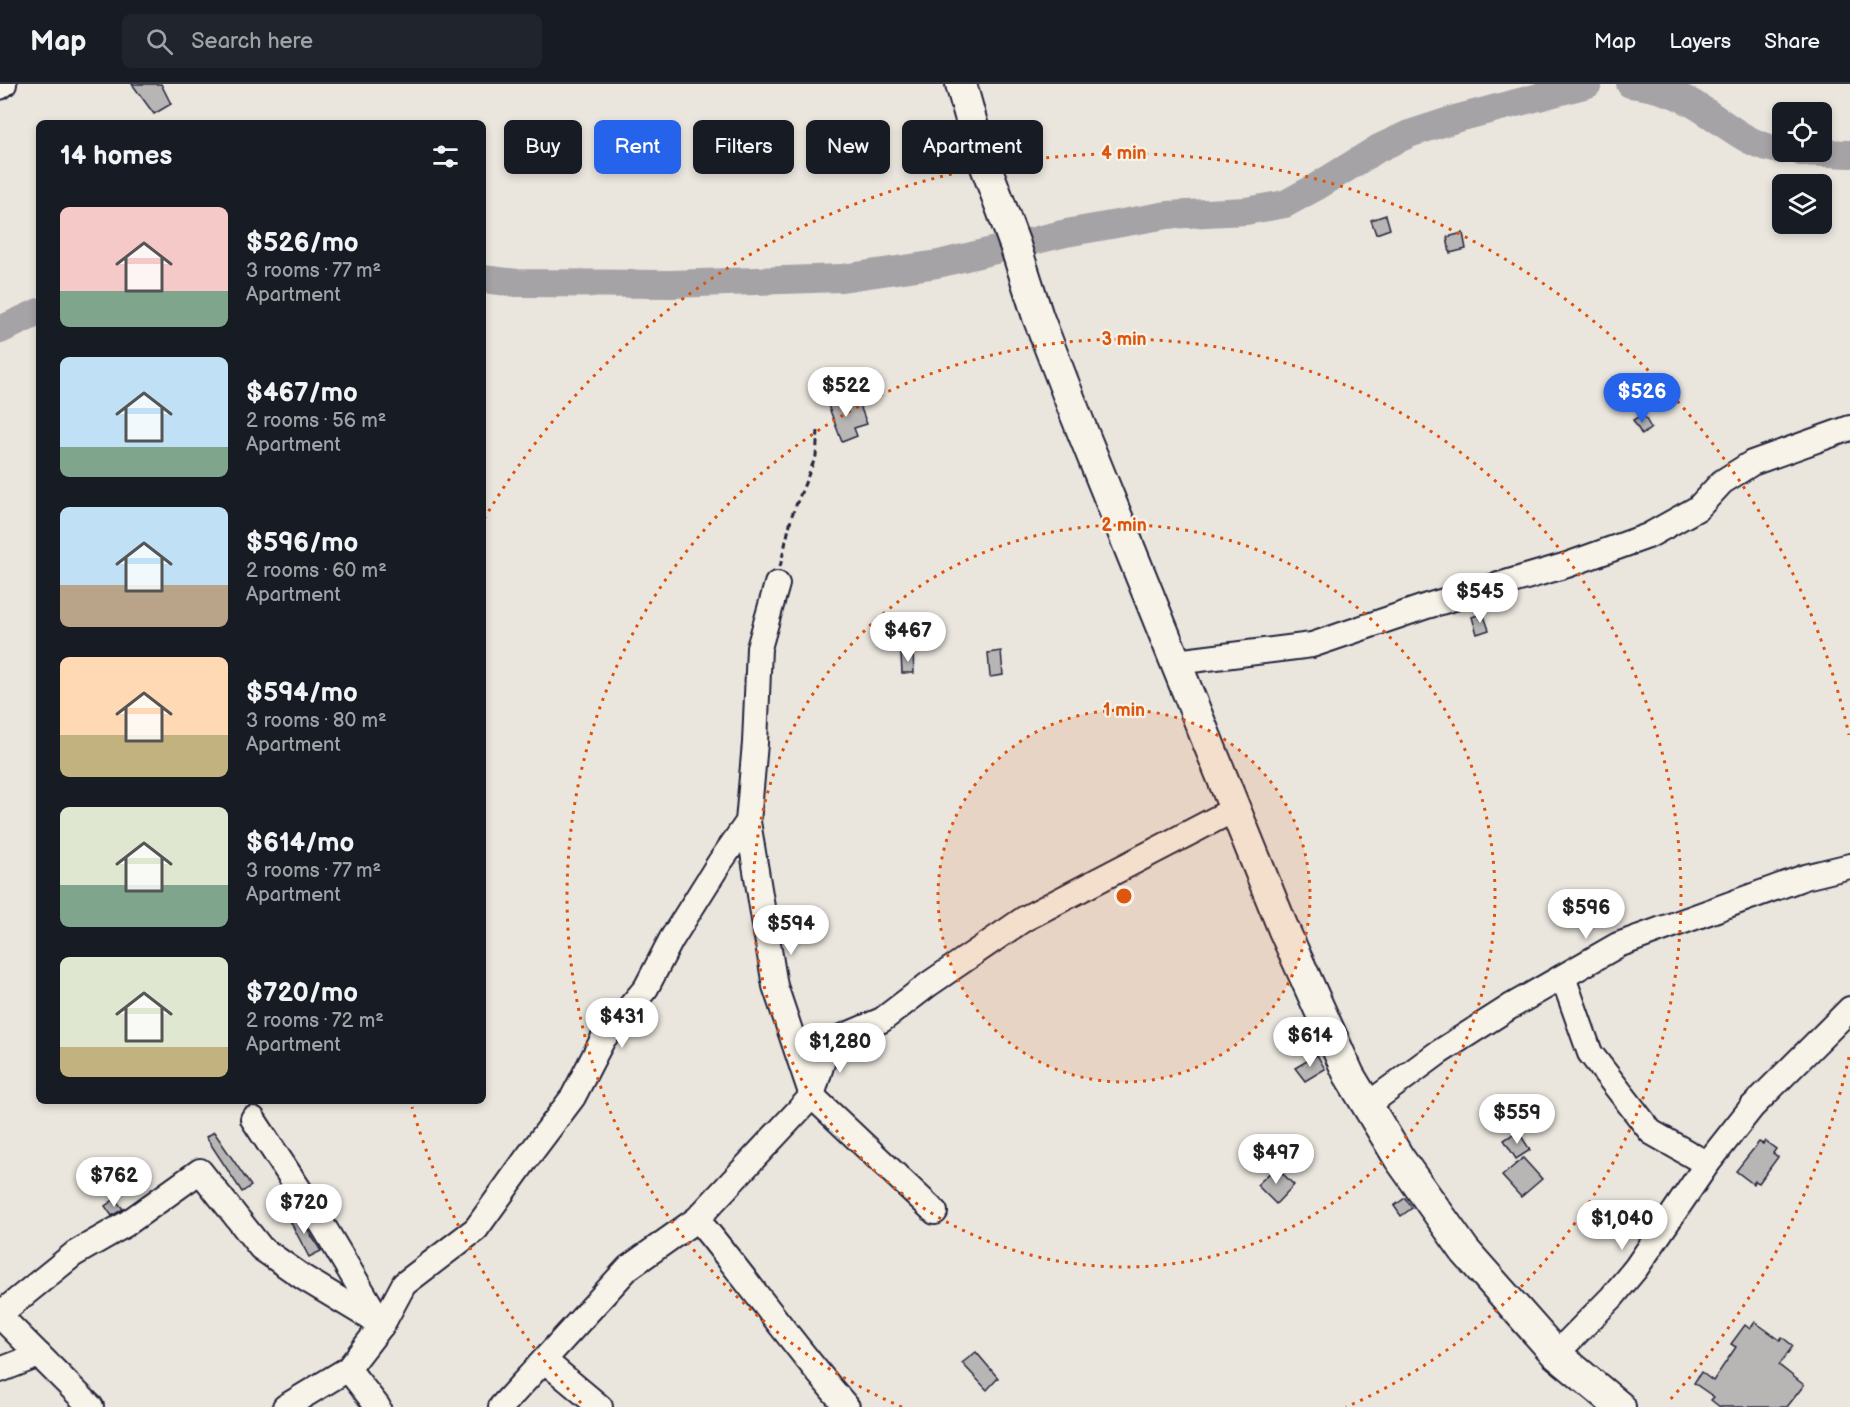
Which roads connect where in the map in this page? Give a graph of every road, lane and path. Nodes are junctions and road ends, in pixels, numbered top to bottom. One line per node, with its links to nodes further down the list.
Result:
1 (4, 84): 3 (street)
2 (962, 84): 7 (main road)
3 (0, 87)
4 (1850, 428): 7 (street)
5 (818, 430): 6 (path)
6 (777, 584): 9 (street)
7 (1176, 662): 8 (main road)
8 (1235, 808): 13 (street); 14 (main road)
9 (748, 822): 13 (street); 20 (street)
10 (1850, 866): 11 (street)
11 (1563, 977): 14 (street); 16 (street)
12 (1850, 1009): 16 (street)
13 (812, 1096): 17 (street); 18 (street)
14 (1366, 1106): 21 (main road)
15 (253, 1119): 20 (street)
16 (1707, 1164): 21 (street)
17 (935, 1212)
18 (697, 1219): 23 (street); 31 (street)
19 (0, 1315): 20 (street); 22 (street)
20 (382, 1325): 24 (street)
21 (1556, 1354): 32 (main road)
22 (39, 1355): 25 (street); 26 (street)
23 (545, 1361): 29 (street); 30 (street)
24 (348, 1369): 27 (street); 28 (street)
25 (0, 1370)
26 (91, 1407)
27 (285, 1407)
28 (378, 1407)
29 (501, 1407)
30 (600, 1407)
31 (847, 1407)
32 (1620, 1407)

